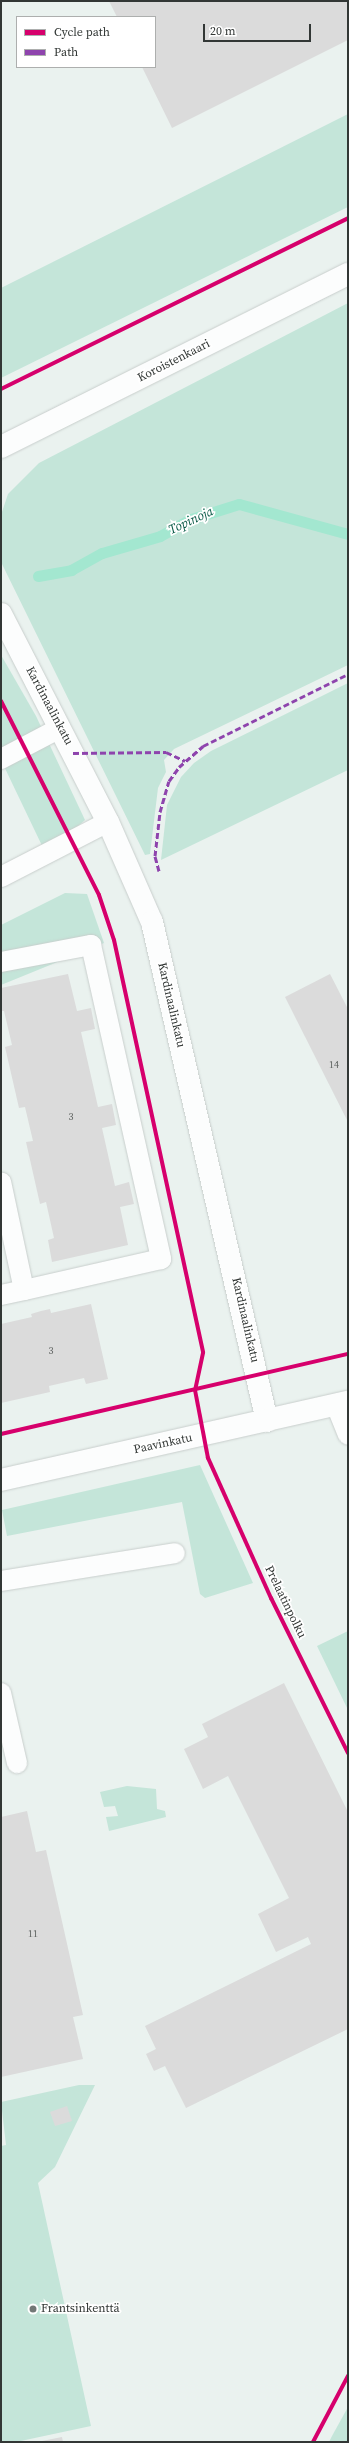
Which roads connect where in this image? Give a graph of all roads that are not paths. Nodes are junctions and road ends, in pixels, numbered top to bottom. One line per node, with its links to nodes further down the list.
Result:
1 (348, 274): 2 (street, Koroistenkaari)
2 (1, 448)
3 (1, 614): 4 (street, Kardinaalinkatu)
4 (60, 728): 5 (lane); 6 (street, Kardinaalinkatu)
5 (1, 759)
6 (108, 822): 7 (lane); 13 (street, Kardinaalinkatu)
7 (1, 877)
8 (1, 962): 10 (lane)
9 (1, 1182): 10 (lane)
10 (24, 1290): 11 (lane)
11 (1, 1295)
12 (342, 1404): 13 (street, Paavinkatu); 14 (lane)
13 (267, 1422): 15 (street, Paavinkatu)
14 (348, 1435)
15 (1, 1480)
16 (175, 1553): 17 (lane)
17 (1, 1581)
18 (1, 1693): 19 (lane)
19 (17, 1764)

